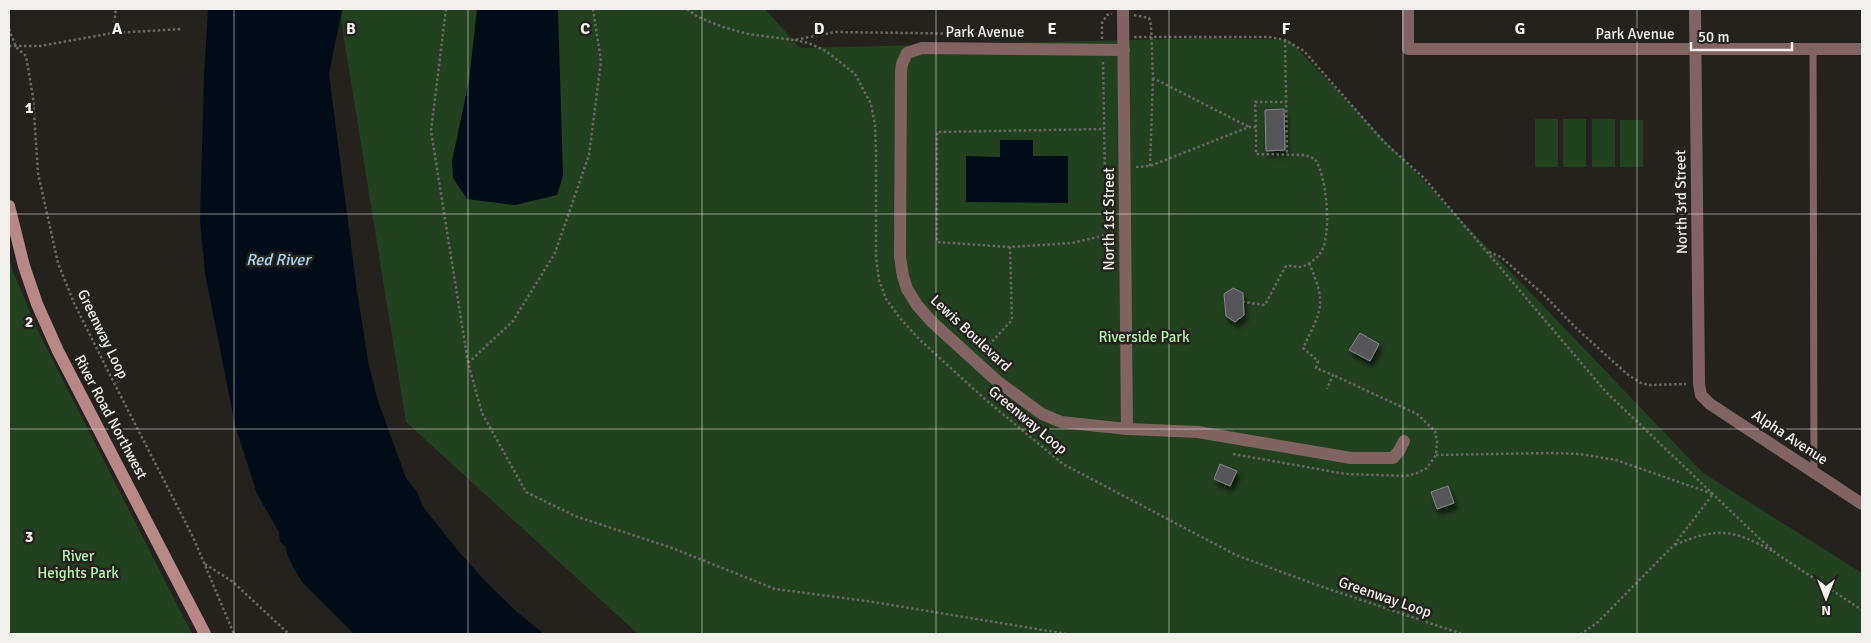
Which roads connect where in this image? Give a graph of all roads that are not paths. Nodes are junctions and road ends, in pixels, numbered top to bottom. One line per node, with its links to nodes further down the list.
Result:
1 (1408, 9): 7 (street, Park Avenue)
2 (1695, 9): 7 (street, North 3rd Street)
3 (1123, 11): 6 (street, North 1st Street)
4 (1813, 49): 5 (street, Park Avenue); 7 (street, Park Avenue); 13 (lane)
5 (1862, 49)
6 (1124, 50): 8 (street, Park Avenue); 11 (street, North 1st Street)
7 (1695, 50): 10 (street, North 3rd Street)
8 (907, 53): 11 (street, Lewis Boulevard)
9 (9, 206): 15 (street, River Road Northwest)
10 (1700, 390): 13 (street, Alpha Avenue)
11 (1127, 429): 12 (street, Lewis Boulevard)
12 (1404, 440)
13 (1814, 472): 14 (street, Alpha Avenue)
14 (1862, 504)
15 (205, 634)

